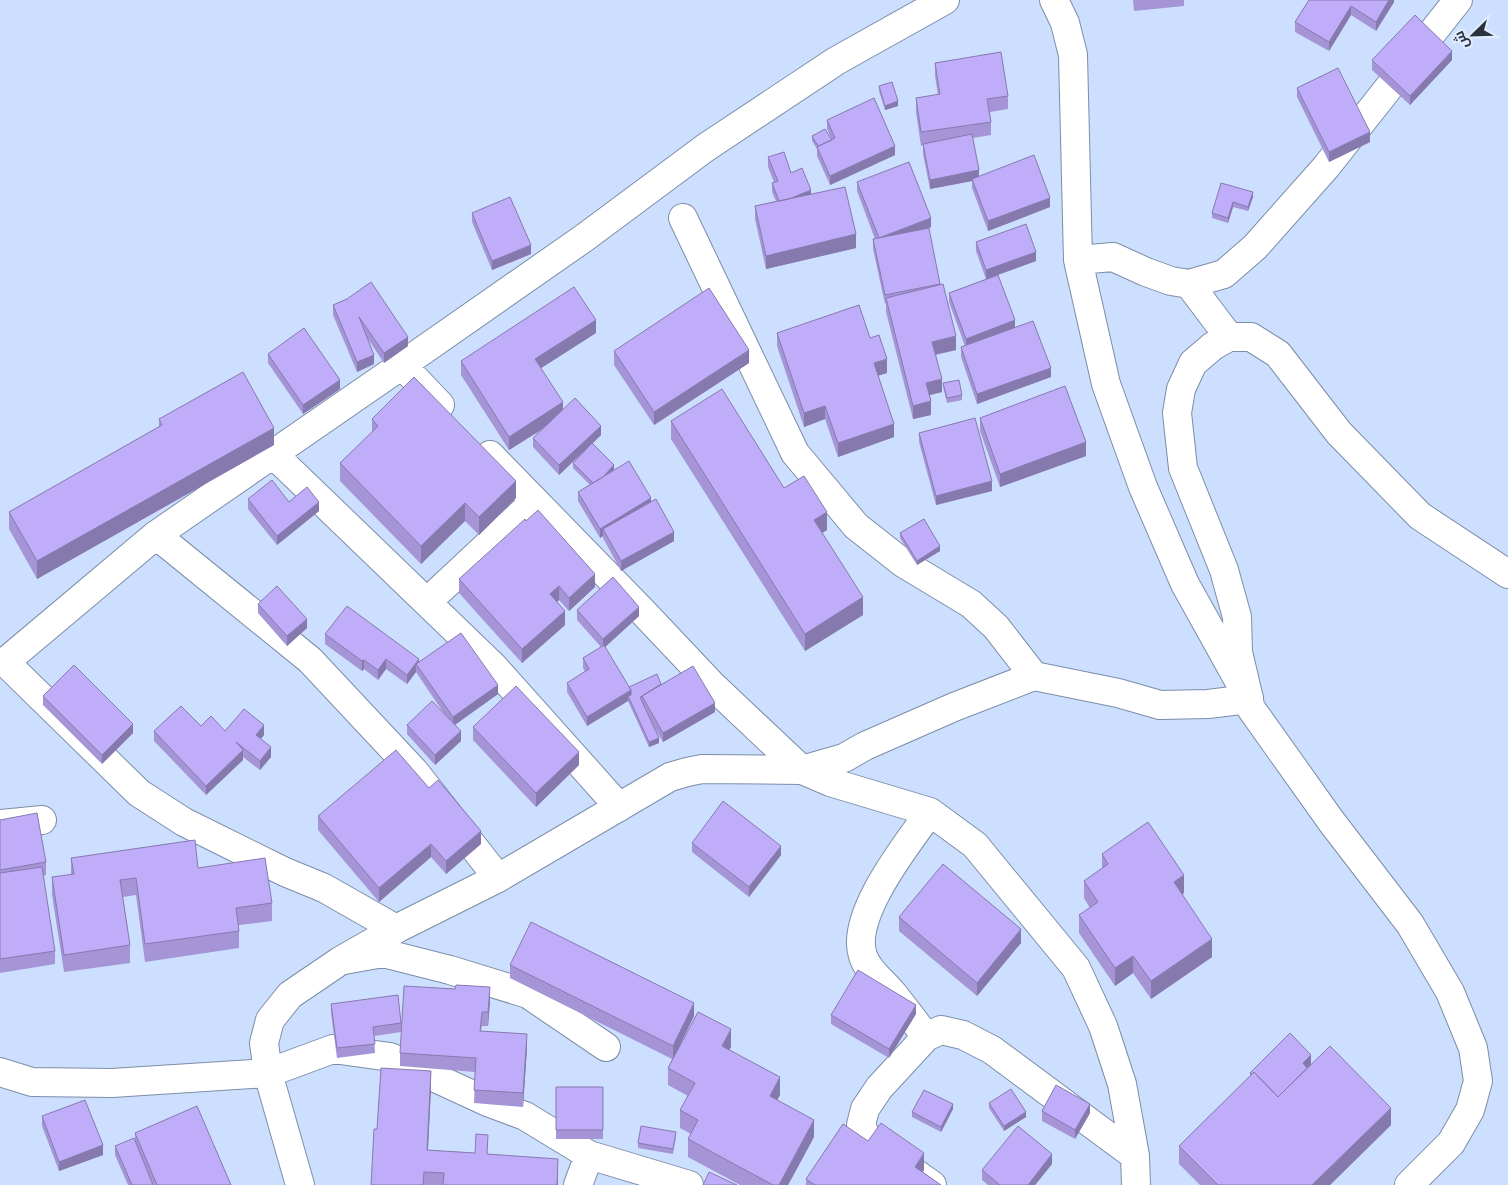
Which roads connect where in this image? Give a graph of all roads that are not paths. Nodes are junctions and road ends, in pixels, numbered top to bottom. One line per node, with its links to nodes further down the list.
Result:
1 (945, 0): 8 (street)
2 (1054, 0): 5 (street)
3 (1458, 0): 6 (street)
4 (683, 218): 16 (street)
5 (1078, 260): 6 (street); 17 (street)
6 (1189, 284): 7 (street)
7 (1229, 336): 14 (street); 17 (street)
8 (402, 365): 9 (street); 11 (street)
9 (455, 420)
10 (475, 440): 12 (street)
11 (273, 454): 13 (street); 15 (street)
12 (536, 501): 15 (street); 18 (street)
13 (156, 535): 23 (street); 24 (street)
14 (1508, 574)
15 (427, 602): 19 (street)
16 (1034, 676): 17 (street); 18 (street)
17 (1248, 699): 37 (street)
18 (802, 770): 19 (street); 20 (street)
19 (619, 807): 23 (street)
20 (930, 812): 26 (street); 31 (street)
21 (42, 820): 22 (street)
22 (0, 824)
23 (498, 878): 24 (street)
24 (396, 929): 25 (street)
25 (340, 961): 27 (street); 29 (street)
26 (926, 1037): 31 (street); 35 (street)
27 (606, 1046)
28 (0, 1072): 29 (street)
29 (268, 1073): 30 (street); 33 (street)
30 (589, 1155): 32 (street); 34 (street)
31 (1135, 1156): 36 (street)
32 (686, 1184)
33 (300, 1185)
34 (578, 1185)
35 (932, 1185)
36 (1136, 1185)
37 (1409, 1185)

